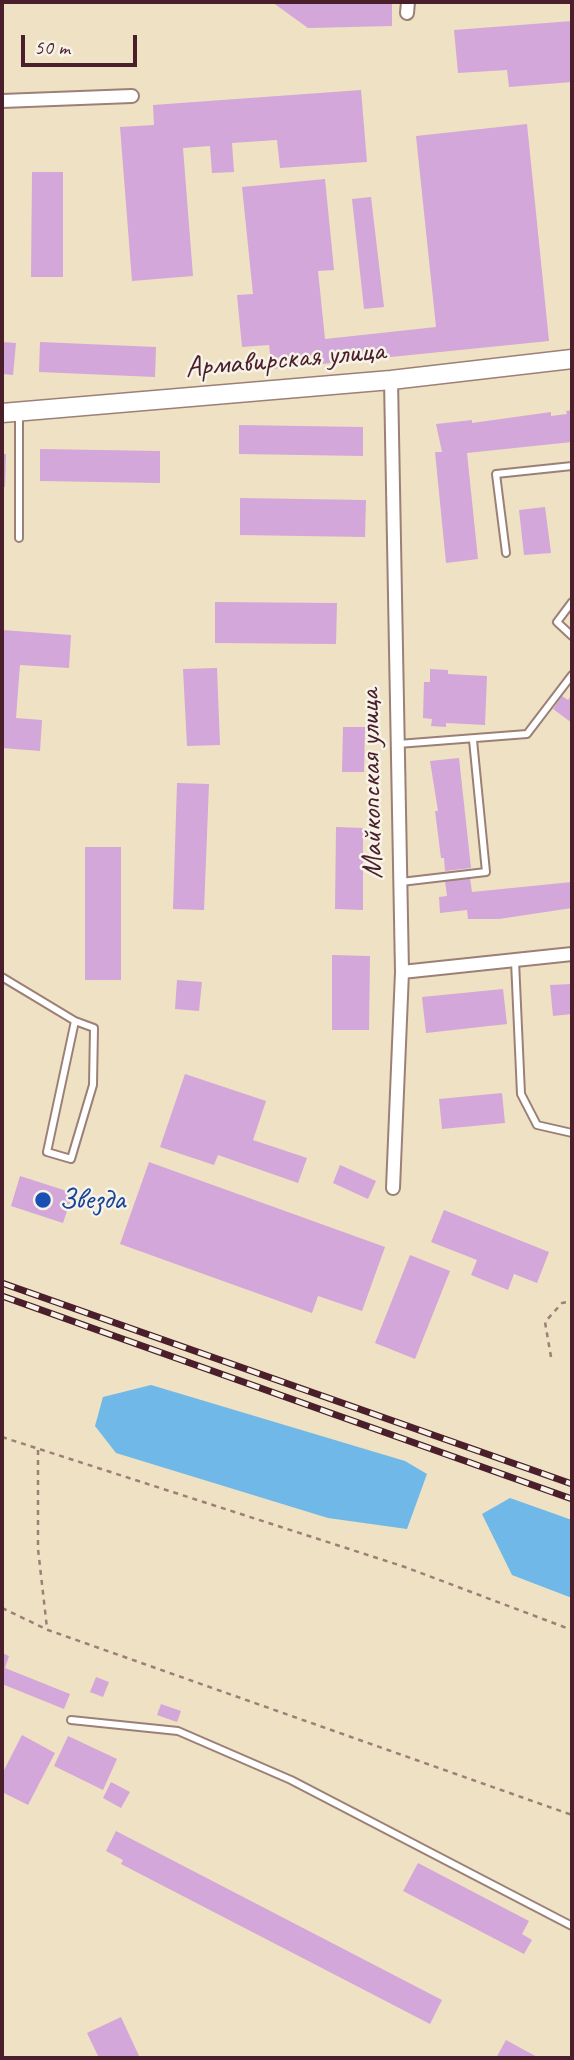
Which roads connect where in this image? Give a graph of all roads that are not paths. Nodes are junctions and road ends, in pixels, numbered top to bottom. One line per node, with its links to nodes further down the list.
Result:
1 (132, 96): 2 (street)
2 (2, 101)
3 (572, 359): 4 (main road, Армавирская улица)
4 (391, 380): 5 (main road, Армавирская улица); 13 (street, Майкопская улица)
5 (10, 412): 7 (lane)
6 (572, 466): 8 (lane)
7 (19, 538)
8 (506, 553)
9 (572, 602): 10 (lane)
10 (572, 636)
11 (572, 675): 12 (lane)
12 (473, 740): 13 (lane); 14 (lane)
13 (398, 744): 14 (street, Майкопская улица)
14 (401, 882): 17 (street, Майкопская улица)
15 (572, 954): 16 (street)
16 (514, 960): 17 (street); 20 (lane)
17 (402, 972): 21 (street, Майкопская улица)
18 (2, 977): 19 (lane)
19 (75, 1021): 19 (lane)
20 (572, 1133)
21 (393, 1188)
22 (71, 1720): 23 (lane)
23 (572, 1926)

